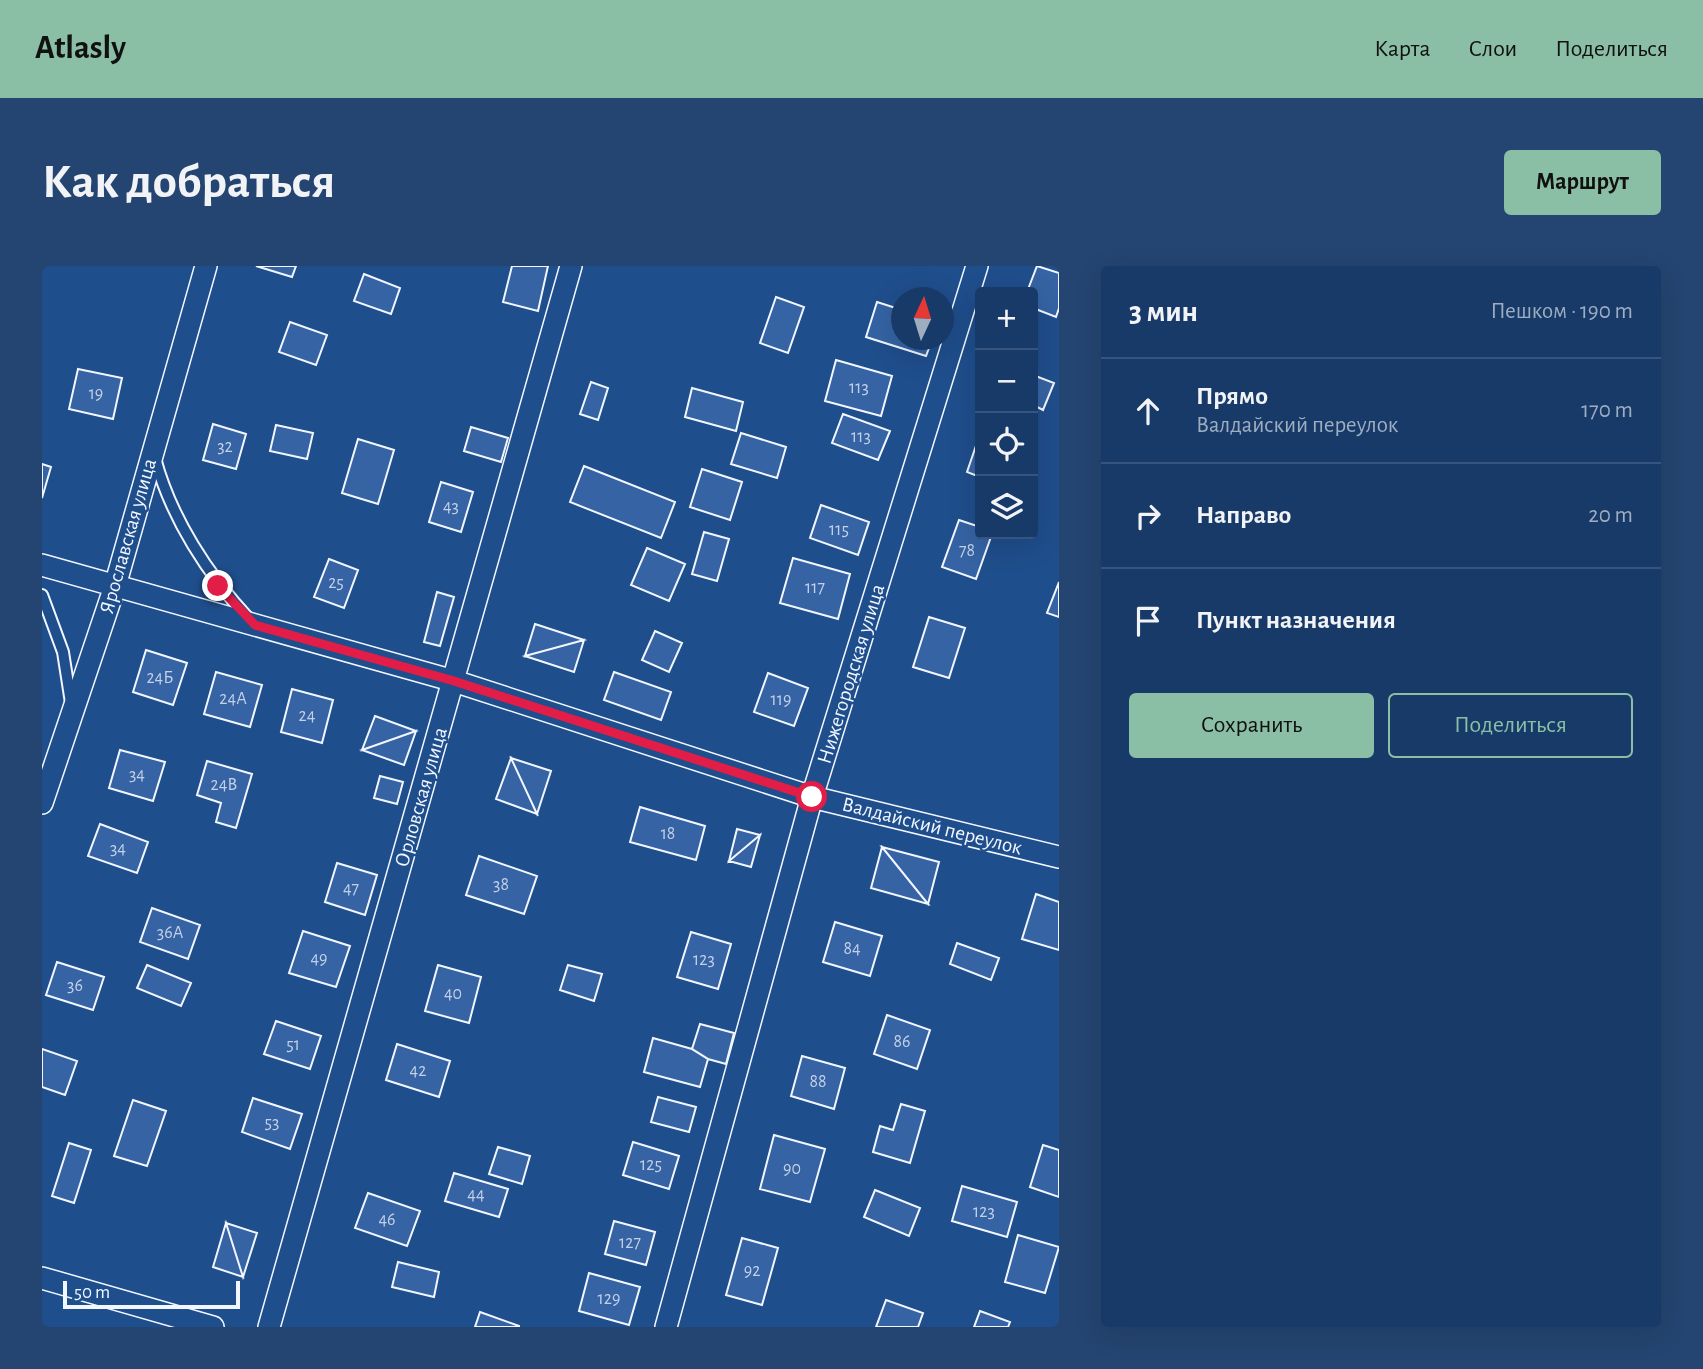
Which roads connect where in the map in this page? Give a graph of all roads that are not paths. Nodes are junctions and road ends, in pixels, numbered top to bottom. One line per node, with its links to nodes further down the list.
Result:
1 (206, 266): 4 (street, Ярославская улица)
2 (571, 266): 9 (street, Орловская улица)
3 (977, 266): 11 (street, Нижегородская улица)
4 (153, 452): 6 (street, Ярославская улица); 8 (lane)
5 (42, 565): 6 (street, Валдайский переулок)
6 (115, 586): 8 (street, Валдайский переулок); 10 (street, Ярославская улица)
7 (42, 595): 10 (lane)
8 (255, 625): 9 (street, Валдайский переулок)
9 (454, 681): 11 (street, Валдайский переулок); 16 (street, Орловская улица)
10 (73, 711): 12 (street, Ярославская улица)
11 (812, 797): 13 (street, Валдайский переулок); 17 (street, Нижегородская улица)
12 (42, 803)
13 (1059, 857)
14 (42, 1278): 15 (street)
15 (214, 1327)
16 (269, 1327)
17 (666, 1327)

